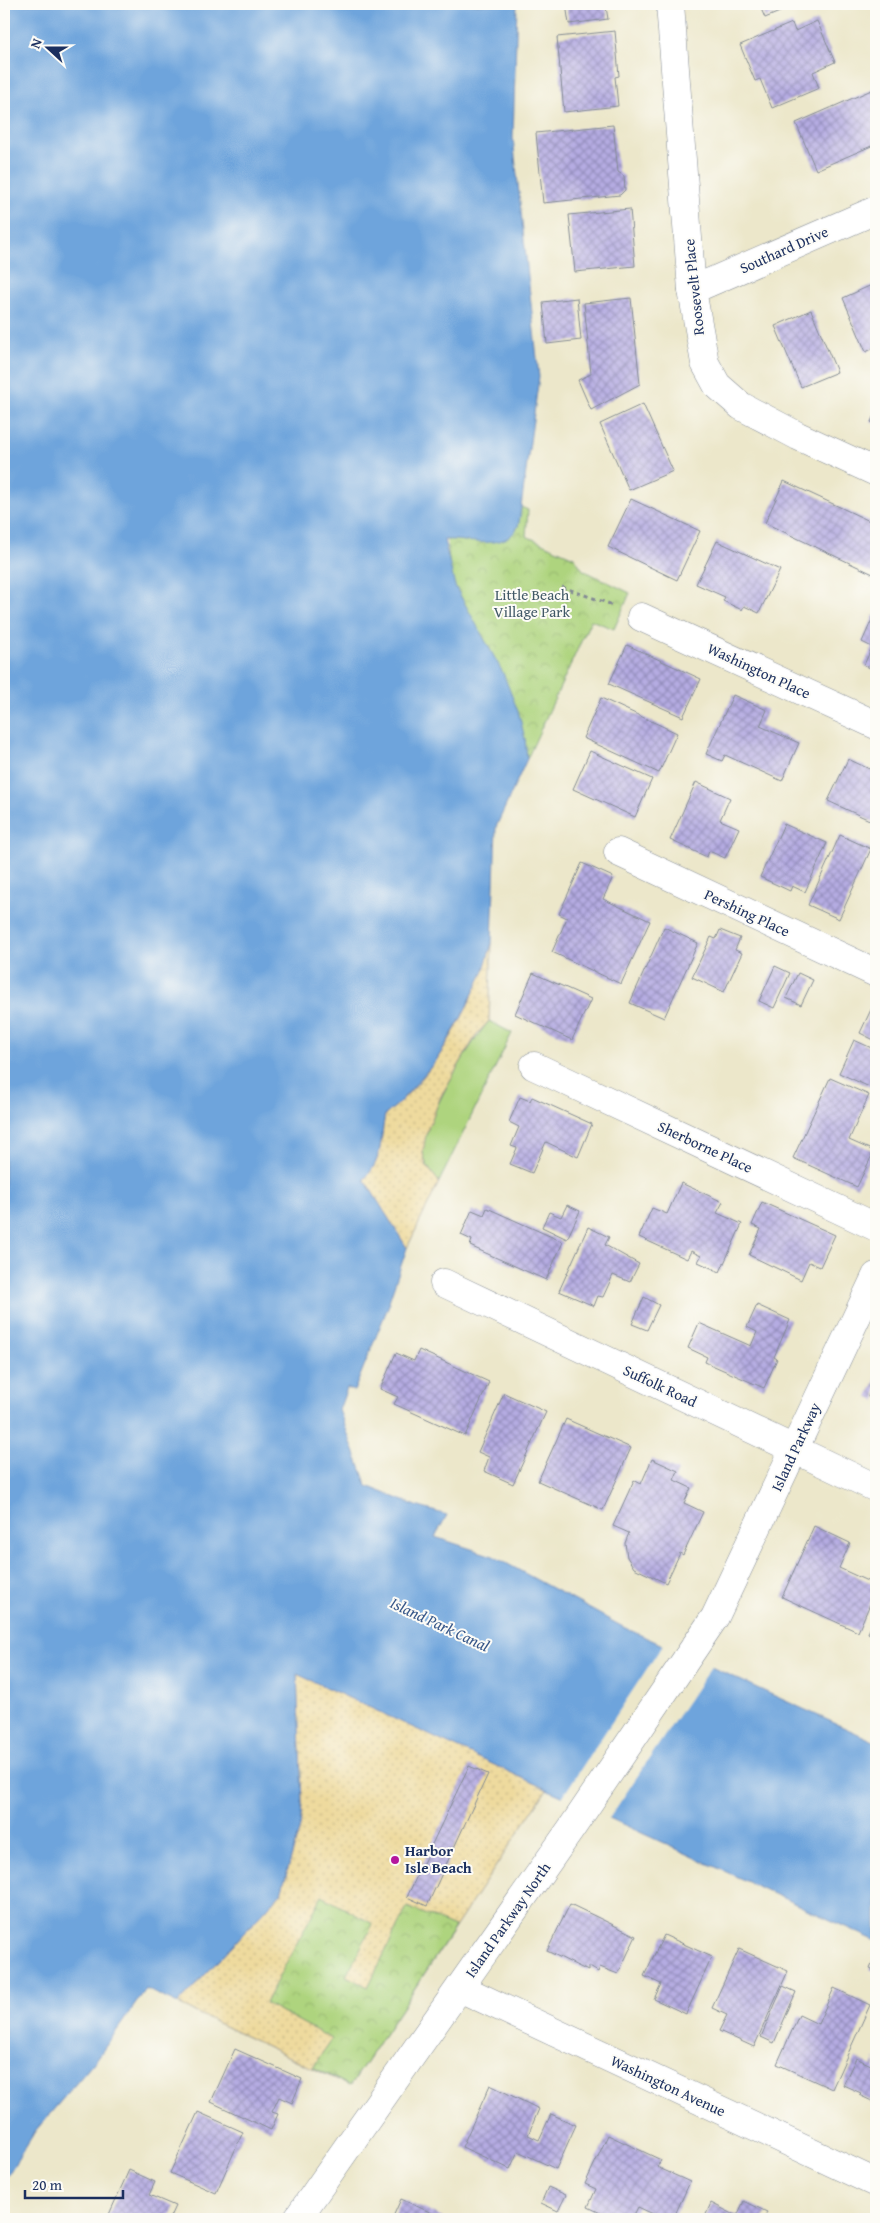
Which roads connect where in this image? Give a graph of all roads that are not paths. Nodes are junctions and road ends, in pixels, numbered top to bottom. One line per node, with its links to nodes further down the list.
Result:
1 (670, 4): 3 (street, Roosevelt Place)
2 (876, 210): 3 (street, Southard Drive)
3 (692, 290): 4 (street, Roosevelt Place)
4 (876, 472)
5 (641, 617): 6 (street, Washington Place)
6 (876, 724)
7 (618, 852): 8 (street, Pershing Place)
8 (876, 973)
9 (534, 1066): 10 (street, Sherborne Place)
10 (876, 1227)
11 (876, 1276): 13 (street, Island Parkway)
12 (444, 1283): 13 (street, Suffolk Road)
13 (795, 1449): 14 (street, Suffolk Road); 15 (street, Island Parkway)
14 (876, 1488)
15 (715, 1617): 16 (street, Island Parkway North)
16 (460, 1988): 17 (street, Washington Avenue); 18 (street, Island Parkway North)
17 (876, 2183)
18 (296, 2219)

